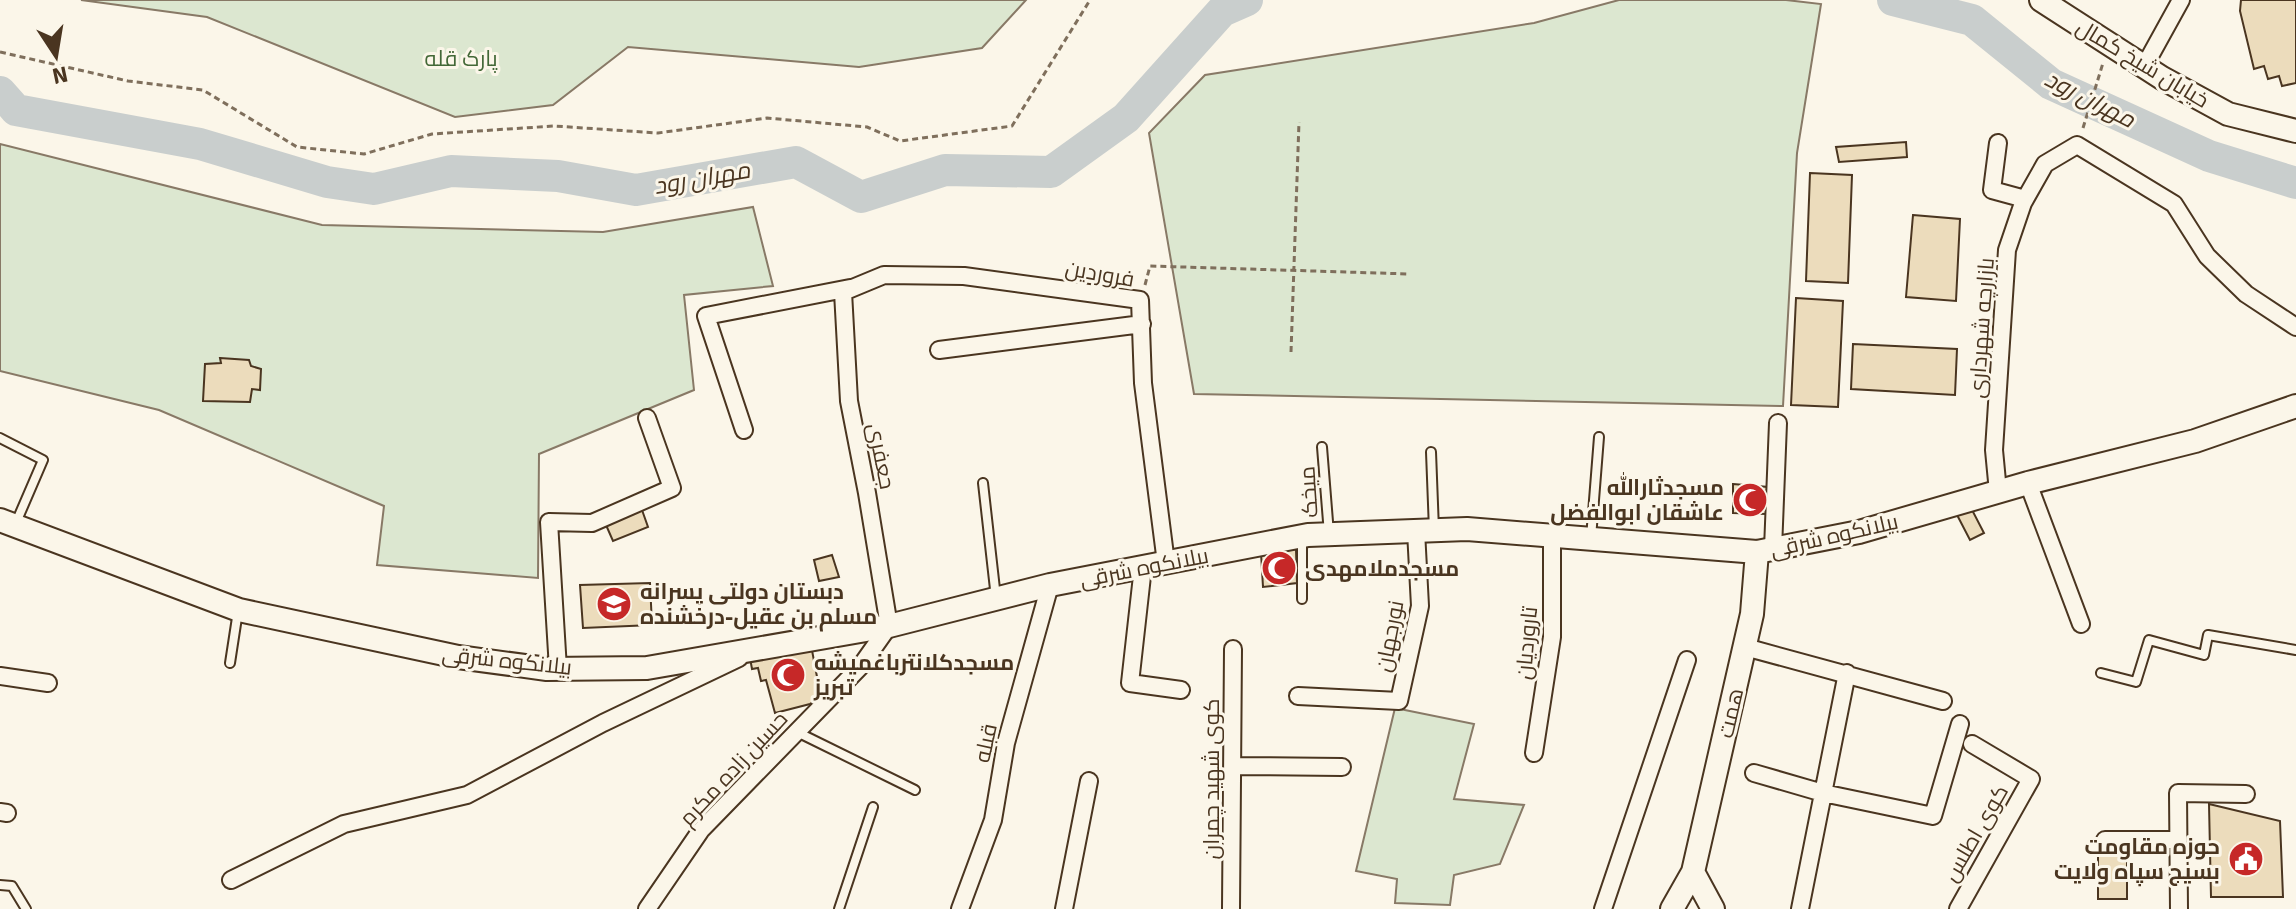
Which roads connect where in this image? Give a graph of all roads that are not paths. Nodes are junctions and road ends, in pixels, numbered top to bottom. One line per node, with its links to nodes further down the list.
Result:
1 (2041, 0): 3 (main road, خیابان شیخ کمال)
2 (2181, 0): 3 (street)
3 (2144, 67): 4 (main road, خیابان شیخ کمال)
4 (2296, 131)
5 (1998, 143): 6 (street)
6 (2025, 199): 9 (street, بازارچه شهرداری); 21 (street, بازارچه شهرداری)
7 (846, 290): 8 (street, فروردین); 14 (street, فروردین); 36 (street, جعفری)
8 (1142, 324): 10 (street); 29 (street, فروردین)
9 (2296, 327)
10 (939, 350)
11 (2296, 406): 20 (main road, بیلانکوه شرقی)
12 (647, 418): 43 (street)
13 (1778, 423): 28 (street)
14 (744, 430)
15 (1599, 437): 27 (lane)
16 (0, 438): 22 (lane)
17 (1322, 447): 24 (lane, میخک)
18 (1431, 452): 23 (lane)
19 (983, 483): 32 (lane)
20 (2028, 483): 21 (main road, بیلانکوه شرقی); 35 (street)
21 (1998, 492): 28 (main road, بیلانکوه شرقی)
22 (7, 523): 34 (main road, بیلانکوه شرقی)
23 (1425, 531): 24 (main road, بیلانکوه شرقی); 26 (main road, بیلانکوه شرقی); 49 (street, نورجهان)
24 (1329, 534): 25 (main road, بیلانکوه شرقی)
25 (1302, 536): 29 (main road, بیلانکوه شرقی); 33 (lane)
26 (1552, 536): 27 (main road, بیلانکوه شرقی); 54 (street, تاروردیان)
27 (1591, 539): 28 (main road, بیلانکوه شرقی)
28 (1765, 551): 37 (main road, همت)
29 (1166, 563): 30 (main road, بیلانکوه شرقی)
30 (1143, 567): 31 (main road, بیلانکوه شرقی); 48 (street)
31 (1050, 585): 32 (main road, بیلانکوه شرقی); 71 (street, قبله)
32 (996, 599): 36 (main road, بیلانکوه شرقی)
33 (1302, 599)
34 (239, 610): 42 (lane); 43 (main road, بیلانکوه شرقی)
35 (2081, 624)
36 (889, 626): 38 (main road, بیلانکوه شرقی); 52 (street, حسین زاده مکرم)
37 (1745, 647): 44 (street); 65 (main road, همت)
38 (759, 649): 43 (main road, بیلانکوه شرقی); 66 (street)
39 (1233, 649): 55 (street, کوی شهید چمران)
40 (2296, 650): 45 (lane)
41 (1687, 660): 74 (street)
42 (230, 663)
43 (558, 669)
44 (1847, 673): 50 (street); 60 (street)
45 (2101, 673)
46 (0, 676): 47 (street)
47 (48, 683)
48 (1181, 690)
49 (1298, 696)
50 (1943, 701)
51 (1960, 724): 60 (street)
52 (797, 732): 59 (lane); 69 (street, حسین زاده مکرم)
53 (1972, 744): 78 (street, کوی اطلس)
54 (1534, 753)
55 (1233, 766): 56 (street); 73 (street, کوی شهید چمران)
56 (1342, 767)
57 (1754, 773): 60 (street)
58 (1089, 781): 72 (street)
59 (915, 790)
60 (1823, 793): 77 (street)
61 (2246, 794): 64 (street)
62 (873, 807): 70 (lane)
63 (2105, 840): 64 (street)
64 (2178, 840): 79 (street)
65 (1693, 872): 75 (main road, همت); 76 (main road)
66 (231, 880)
67 (0, 885): 68 (lane)
68 (26, 909)
69 (647, 909)
70 (839, 909)
71 (960, 909)
72 (1064, 909)
73 (1231, 909)
74 (1603, 909)
75 (1672, 909)
76 (1713, 909)
77 (1800, 909)
78 (1958, 909)
79 (2179, 909)

